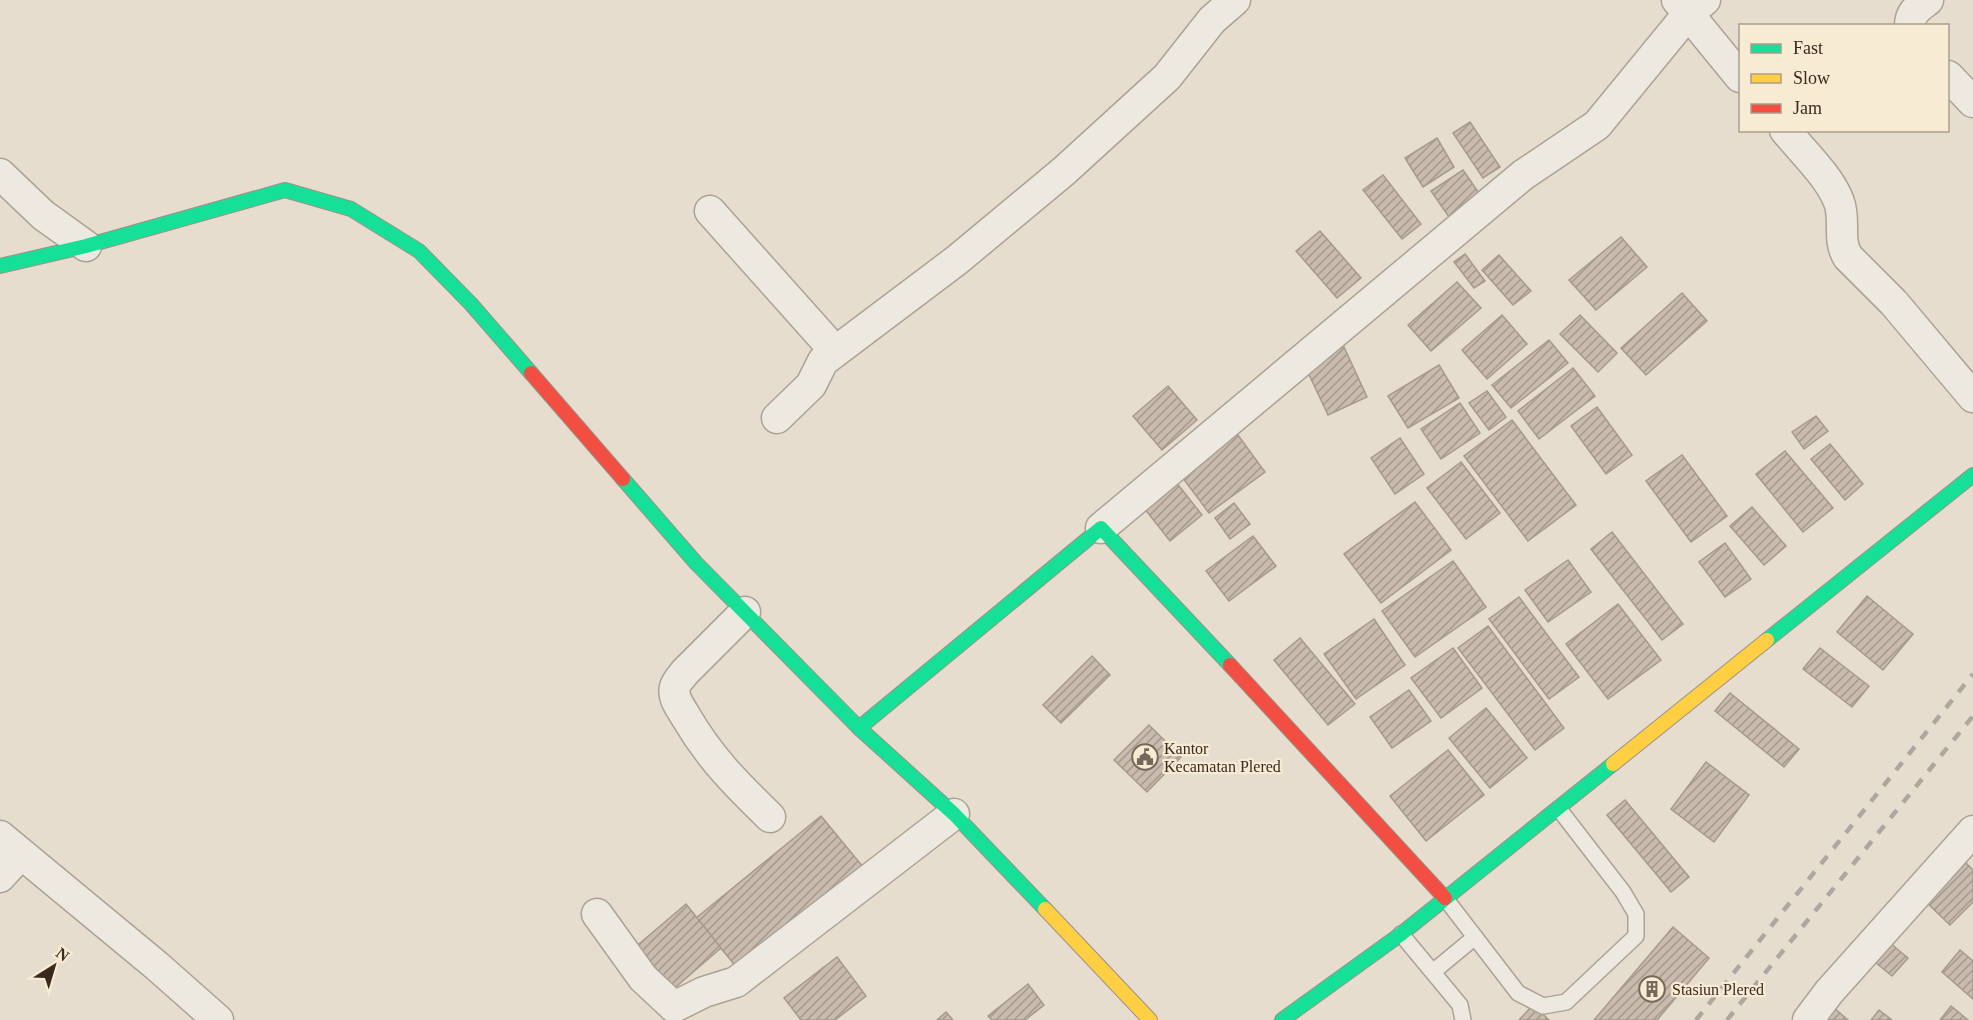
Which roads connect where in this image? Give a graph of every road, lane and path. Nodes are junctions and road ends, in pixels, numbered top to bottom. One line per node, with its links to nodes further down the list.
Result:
1 (1235, 0): 13 (street)
2 (1928, 0): 4 (street)
3 (1690, 5): 5 (street); 17 (street)
4 (1910, 24)
5 (1739, 76)
6 (1949, 78): 7 (street)
7 (1973, 102)
8 (1787, 132): 14 (street)
9 (0, 174): 11 (street)
10 (710, 211): 13 (street)
11 (86, 246): 12 (main road); 18 (main road)
12 (0, 266)
13 (836, 351): 15 (street)
14 (1973, 397)
15 (777, 418)
16 (1973, 475): 20 (main road)
17 (1101, 528): 19 (main road); 26 (main road)
18 (745, 612): 19 (main road); 22 (street)
19 (859, 728): 21 (main road)
20 (1559, 808): 26 (main road); 29 (lane)
21 (954, 814): 31 (street); 33 (main road)
22 (770, 817)
23 (1973, 831): 36 (street)
24 (10, 846): 25 (street); 32 (street)
25 (0, 878)
26 (1445, 898): 28 (main road); 29 (lane)
27 (597, 914): 31 (street)
28 (1401, 934): 30 (lane); 34 (main road)
29 (1475, 937): 30 (lane)
30 (1434, 972): 35 (lane)
31 (669, 1013)
32 (218, 1020)
33 (1150, 1020)
34 (1282, 1020)
35 (1463, 1020)
36 (1808, 1020)

